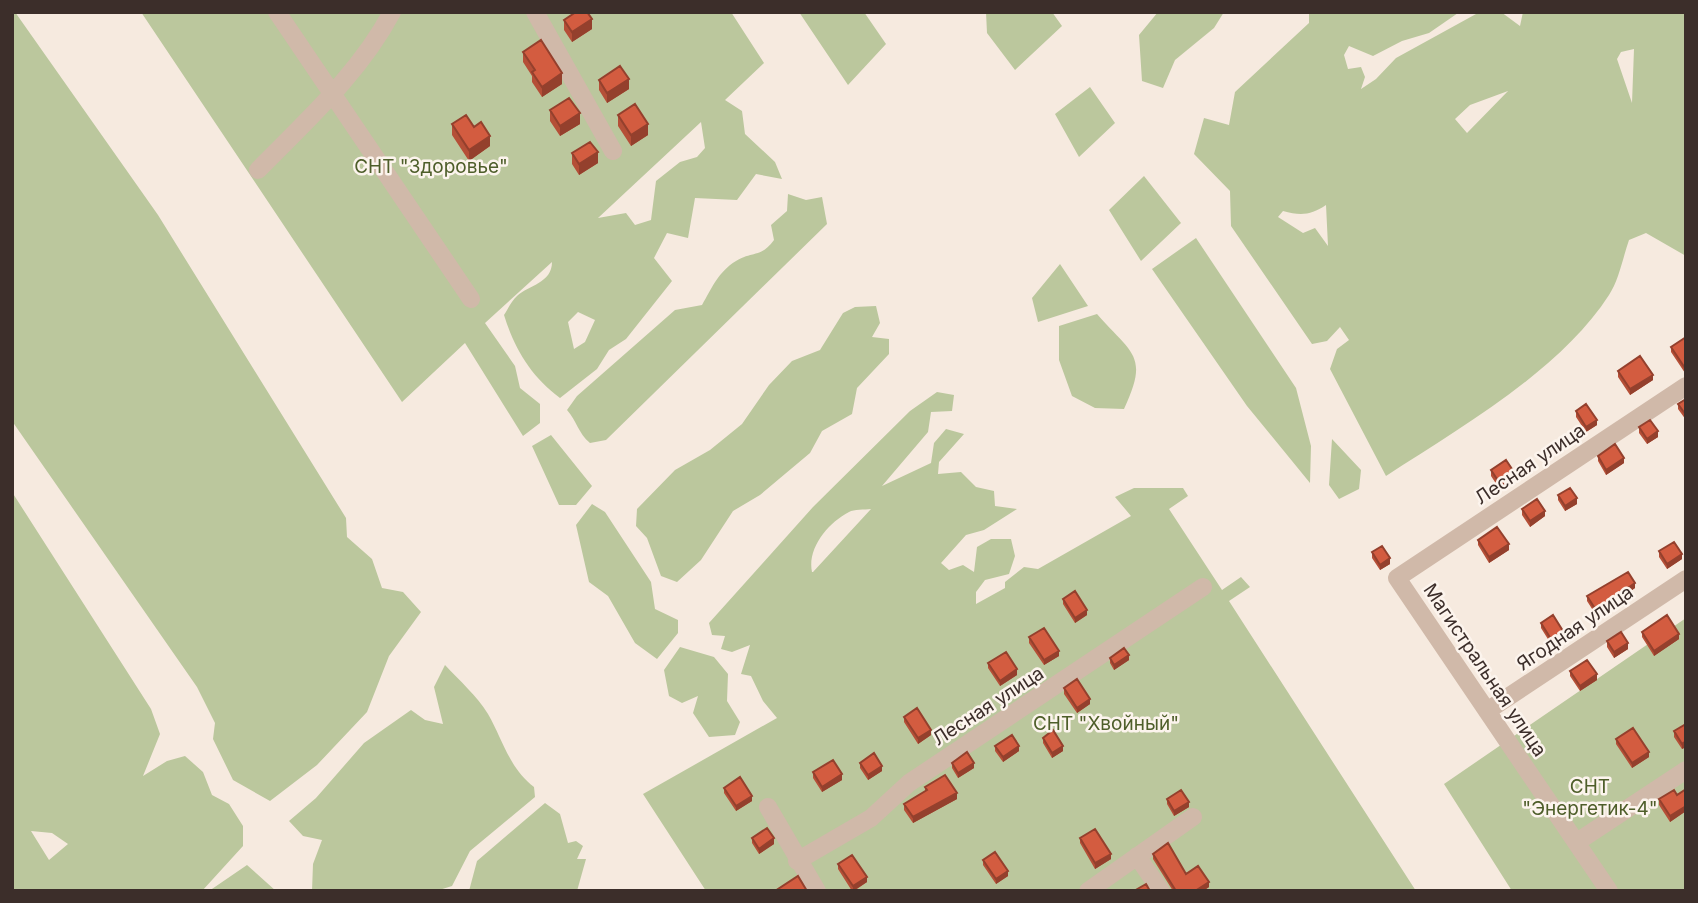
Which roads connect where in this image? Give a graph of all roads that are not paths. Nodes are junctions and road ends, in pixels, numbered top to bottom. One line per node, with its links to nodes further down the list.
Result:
1 (277, 12): 4 (street)
2 (391, 12): 4 (street)
3 (535, 12): 5 (street)
4 (332, 95): 6 (street); 7 (street)
5 (613, 151)
6 (258, 170)
7 (471, 299)
8 (1686, 386): 9 (street, Лесная улица)
9 (1397, 578): 12 (street, Магистральная улица)
10 (1686, 579): 12 (street, Ягодная улица)
11 (1203, 587): 18 (street, Лесная улица)
12 (1487, 711): 16 (street, Магистральная улица)
13 (1686, 770): 16 (street)
14 (768, 807): 18 (street)
15 (1193, 817): 17 (street)
16 (1577, 842): 22 (street, Магистральная улица)
17 (1137, 856): 20 (street); 21 (street)
18 (797, 861): 19 (street)
19 (817, 891)
20 (1087, 891)
21 (1161, 891)
22 (1609, 891)

